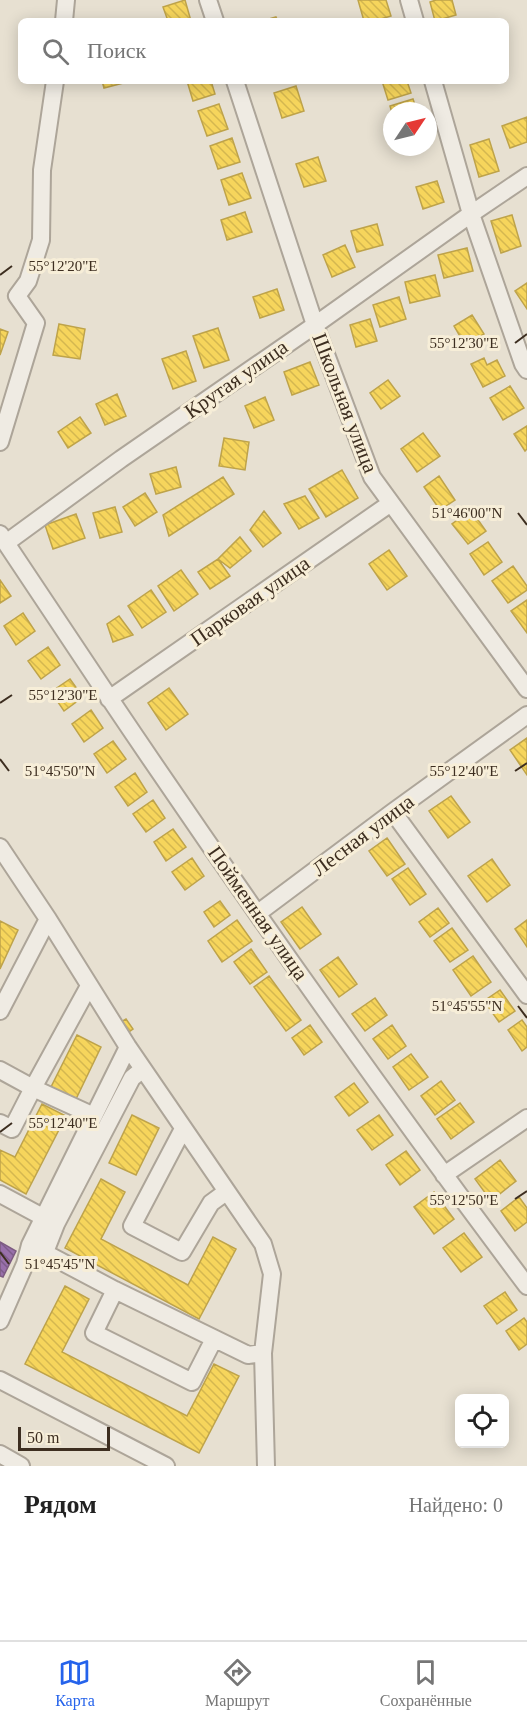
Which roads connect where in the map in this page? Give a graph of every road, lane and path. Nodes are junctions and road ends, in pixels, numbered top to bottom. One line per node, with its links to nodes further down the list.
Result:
1 (66, 0): 4 (street)
2 (208, 0): 5 (street)
3 (409, 0): 6 (street)
4 (64, 18)
5 (214, 18)
6 (414, 18)
7 (55, 84): 14 (street)
8 (236, 84): 12 (street, Школьная улица)
9 (434, 84): 11 (street)
10 (527, 176): 11 (street, Крутая улица)
11 (471, 214): 12 (street, Крутая улица); 13 (street)
12 (315, 325): 15 (street, Школьная улица); 16 (street, Крутая улица)
13 (527, 370)
14 (0, 442)
15 (391, 503): 17 (street, Школьная улица); 18 (street, Парковая улица)
16 (3, 538): 18 (street, Пойменная улица)
17 (527, 689)
18 (110, 699): 22 (street, Пойменная улица)
19 (527, 715): 20 (street, Лесная улица)
20 (393, 812): 22 (street, Лесная улица); 25 (street)
21 (1, 853): 23 (street)
22 (258, 913): 35 (street, Пойменная улица)
23 (48, 919): 24 (street); 26 (street)
24 (89, 986): 27 (street); 30 (street)
25 (527, 995)
26 (0, 1011)
27 (128, 1047): 28 (street); 31 (street)
28 (143, 1069): 34 (street); 38 (street)
29 (0, 1070): 30 (street)
30 (33, 1088): 31 (street); 33 (street)
31 (94, 1116): 38 (street)
32 (527, 1118): 35 (street)
33 (0, 1123)
34 (183, 1129): 36 (street); 36 (street)
35 (444, 1175): 40 (street, Пойменная улица)
36 (226, 1192): 44 (street)
37 (0, 1194): 38 (street)
38 (50, 1221): 39 (street)
39 (38, 1249): 41 (street); 42 (street)
40 (527, 1286)
41 (115, 1290): 43 (street); 43 (street)
42 (0, 1321)
43 (214, 1339): 44 (street)
44 (263, 1353): 49 (street)
45 (0, 1380): 48 (street)
46 (0, 1454): 47 (street)
47 (21, 1466)
48 (166, 1466)
49 (266, 1466)

